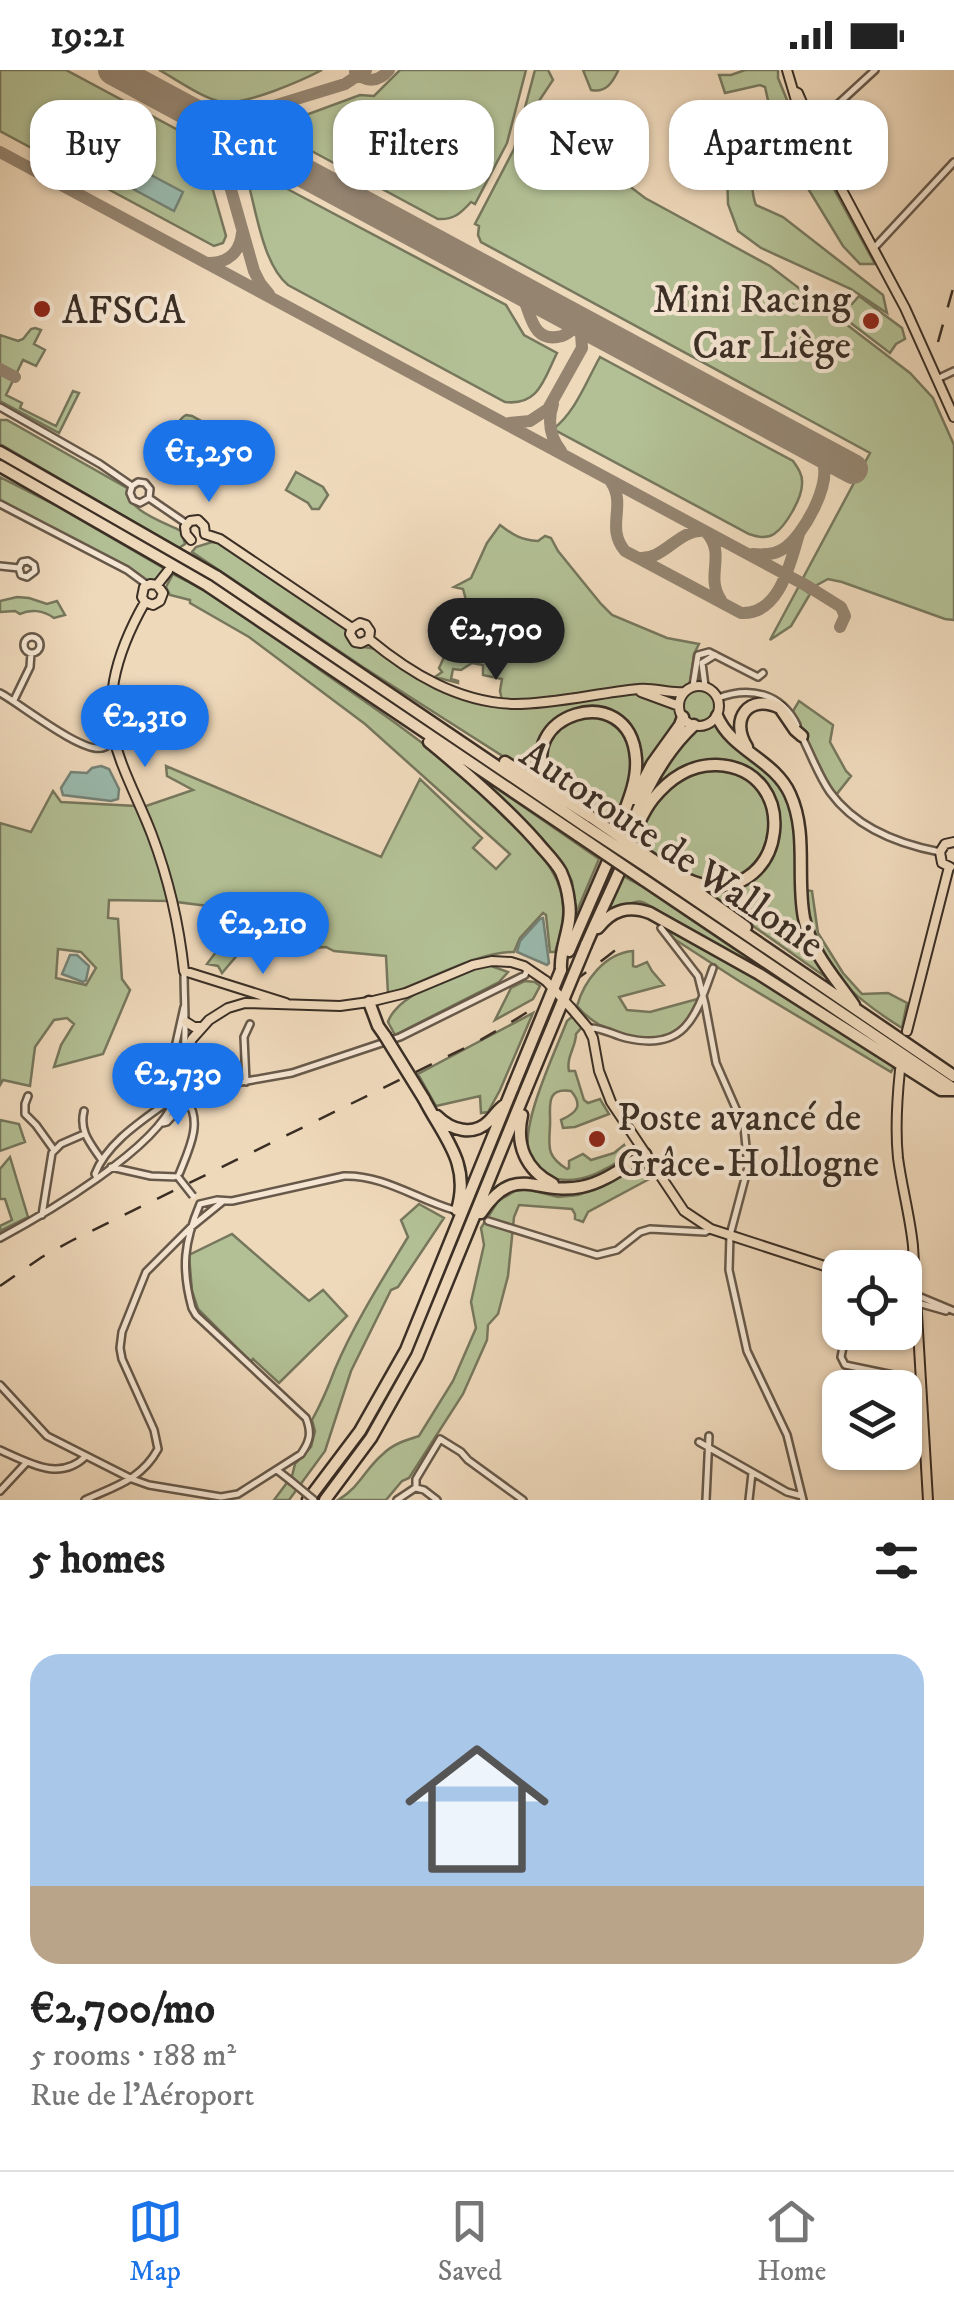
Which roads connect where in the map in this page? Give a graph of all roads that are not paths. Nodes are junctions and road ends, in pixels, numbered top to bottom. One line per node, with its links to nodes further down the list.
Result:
1 (786, 70): 3 (main road)
2 (876, 70): 6 (street)
3 (794, 91): 4 (main road); 5 (main road)
4 (796, 100)
5 (800, 100)
6 (843, 100)
7 (954, 162): 9 (street)
8 (842, 190): 9 (main road)
9 (874, 249): 11 (main road)
10 (954, 371): 11 (street)
11 (937, 379): 13 (main road)
12 (0, 408): 16 (street)
13 (954, 417)
14 (0, 452): 44 (highway, Autoroute de Wallonie)
15 (0, 466): 41 (highway, Autoroute de Wallonie)
16 (132, 486): 17 (street); 17 (street)
17 (150, 498): 19 (street)
18 (0, 504): 24 (street)
19 (187, 524): 20 (main road); 20 (main road)
20 (205, 534): 26 (main road)
21 (0, 566): 22 (street)
22 (19, 568)
23 (168, 571): 24 (main road)
24 (146, 585): 25 (main road); 25 (main road)
25 (145, 602): 43 (main road)
26 (352, 628): 27 (main road); 27 (main road)
27 (369, 639): 33 (main road)
28 (31, 653): 37 (street)
29 (715, 655): 30 (street); 31 (street); 32 (street)
30 (764, 673)
31 (693, 686): 32 (main road); 34 (main road)
32 (705, 686): 36 (main road)
33 (627, 690): 34 (main road); 38 (main road)
34 (684, 692): 38 (main road)
35 (0, 693): 37 (street)
36 (718, 698): 39 (main road); 42 (street)
37 (14, 700): 43 (street)
38 (681, 712): 40 (main road); 49 (highway)
39 (716, 716): 40 (main road); 45 (highway)
40 (694, 725): 54 (highway)
41 (416, 726): 47 (highway, Autoroute de Wallonie); 57 (highway)
42 (802, 736): 45 (highway); 50 (street)
43 (114, 737): 60 (main road)
44 (456, 737): 46 (highway); 47 (highway, Autoroute de Wallonie)
45 (754, 756): 68 (highway)
46 (564, 800): 47 (highway); 49 (highway)
47 (585, 826): 51 (highway, Autoroute de Wallonie, bridge); 78 (highway, Autoroute de Wallonie, bridge)
48 (954, 842): 50 (main road)
49 (611, 852): 57 (highway)
50 (940, 852): 52 (main road)
51 (651, 864): 53 (highway); 62 (highway, Autoroute de Wallonie)
52 (952, 867): 73 (main road)
53 (669, 870): 54 (highway); 62 (highway)
54 (610, 889): 55 (highway)
55 (599, 923): 78 (highway); 79 (highway, bridge)
56 (661, 928): 63 (street)
57 (573, 932): 83 (highway, bridge)
58 (528, 968): 65 (main road); 72 (main road, bridge); 77 (street)
59 (713, 968): 63 (street)
60 (184, 971): 61 (main road); 64 (street)
61 (230, 986): 66 (main road); 67 (main road)
62 (829, 991): 68 (highway, Autoroute de Wallonie)
63 (703, 996): 72 (street); 103 (street)
64 (186, 1000): 69 (street); 89 (street)
65 (372, 1002): 66 (main road); 82 (highway, bridge)
66 (286, 1003): 67 (main road)
67 (228, 1008): 71 (main road)
68 (857, 1010): 76 (highway, Autoroute de Wallonie)
69 (186, 1022): 71 (main road); 74 (street)
70 (250, 1024): 77 (street)
71 (201, 1027): 74 (main road)
72 (588, 1028): 88 (main road)
73 (907, 1031)
74 (185, 1054): 85 (street)
75 (900, 1070): 105 (main road)
76 (954, 1076)
77 (246, 1082): 81 (street)
78 (954, 1090)
79 (525, 1094): 93 (highway); 98 (highway)
80 (28, 1096): 87 (street)
81 (184, 1099): 85 (street); 91 (street)
82 (425, 1100): 83 (highway); 102 (highway)
83 (507, 1104): 102 (highway)
84 (84, 1110): 86 (street)
85 (159, 1124): 90 (street)
86 (84, 1134): 87 (street); 89 (street)
87 (54, 1150): 97 (street)
88 (645, 1154): 93 (highway); 101 (main road)
89 (101, 1159): 92 (street)
90 (112, 1167): 91 (street); 92 (street)
91 (178, 1177): 95 (street, bridge)
92 (97, 1178): 97 (street)
93 (558, 1187): 98 (highway)
94 (222, 1202): 95 (street); 96 (street); 100 (street)
95 (200, 1204): 100 (street)
96 (454, 1210)
97 (42, 1215): 104 (street)
98 (473, 1221): 130 (highway)
99 (488, 1222): 101 (street)
100 (190, 1228): 122 (street); 124 (street)
101 (711, 1229): 103 (main road)
102 (453, 1236): 129 (highway)
103 (730, 1236): 106 (main road); 127 (street)
104 (0, 1238)
105 (912, 1250)
106 (822, 1265)
107 (922, 1301): 110 (street)
108 (922, 1302): 109 (street)
109 (933, 1308): 110 (street); 111 (street)
110 (954, 1312)
111 (922, 1318)
112 (843, 1350): 113 (street)
113 (869, 1370)
114 (922, 1381): 136 (main road)
115 (0, 1385): 120 (street)
116 (709, 1436): 118 (street)
117 (699, 1442): 118 (street)
118 (709, 1448): 123 (street); 134 (street)
119 (0, 1450): 121 (street)
120 (86, 1456): 121 (street); 124 (street)
121 (27, 1462): 126 (street)
122 (277, 1470): 124 (street); 129 (street, bridge)
123 (752, 1473): 127 (street); 135 (street)
124 (132, 1479): 128 (street)
125 (416, 1488): 131 (street); 132 (street); 133 (street)
126 (0, 1491)
127 (802, 1498)
128 (85, 1500)
129 (311, 1500)
130 (324, 1500)
131 (397, 1500)
132 (437, 1500)
133 (523, 1500)
134 (706, 1500)
135 (749, 1500)
136 (928, 1500)

